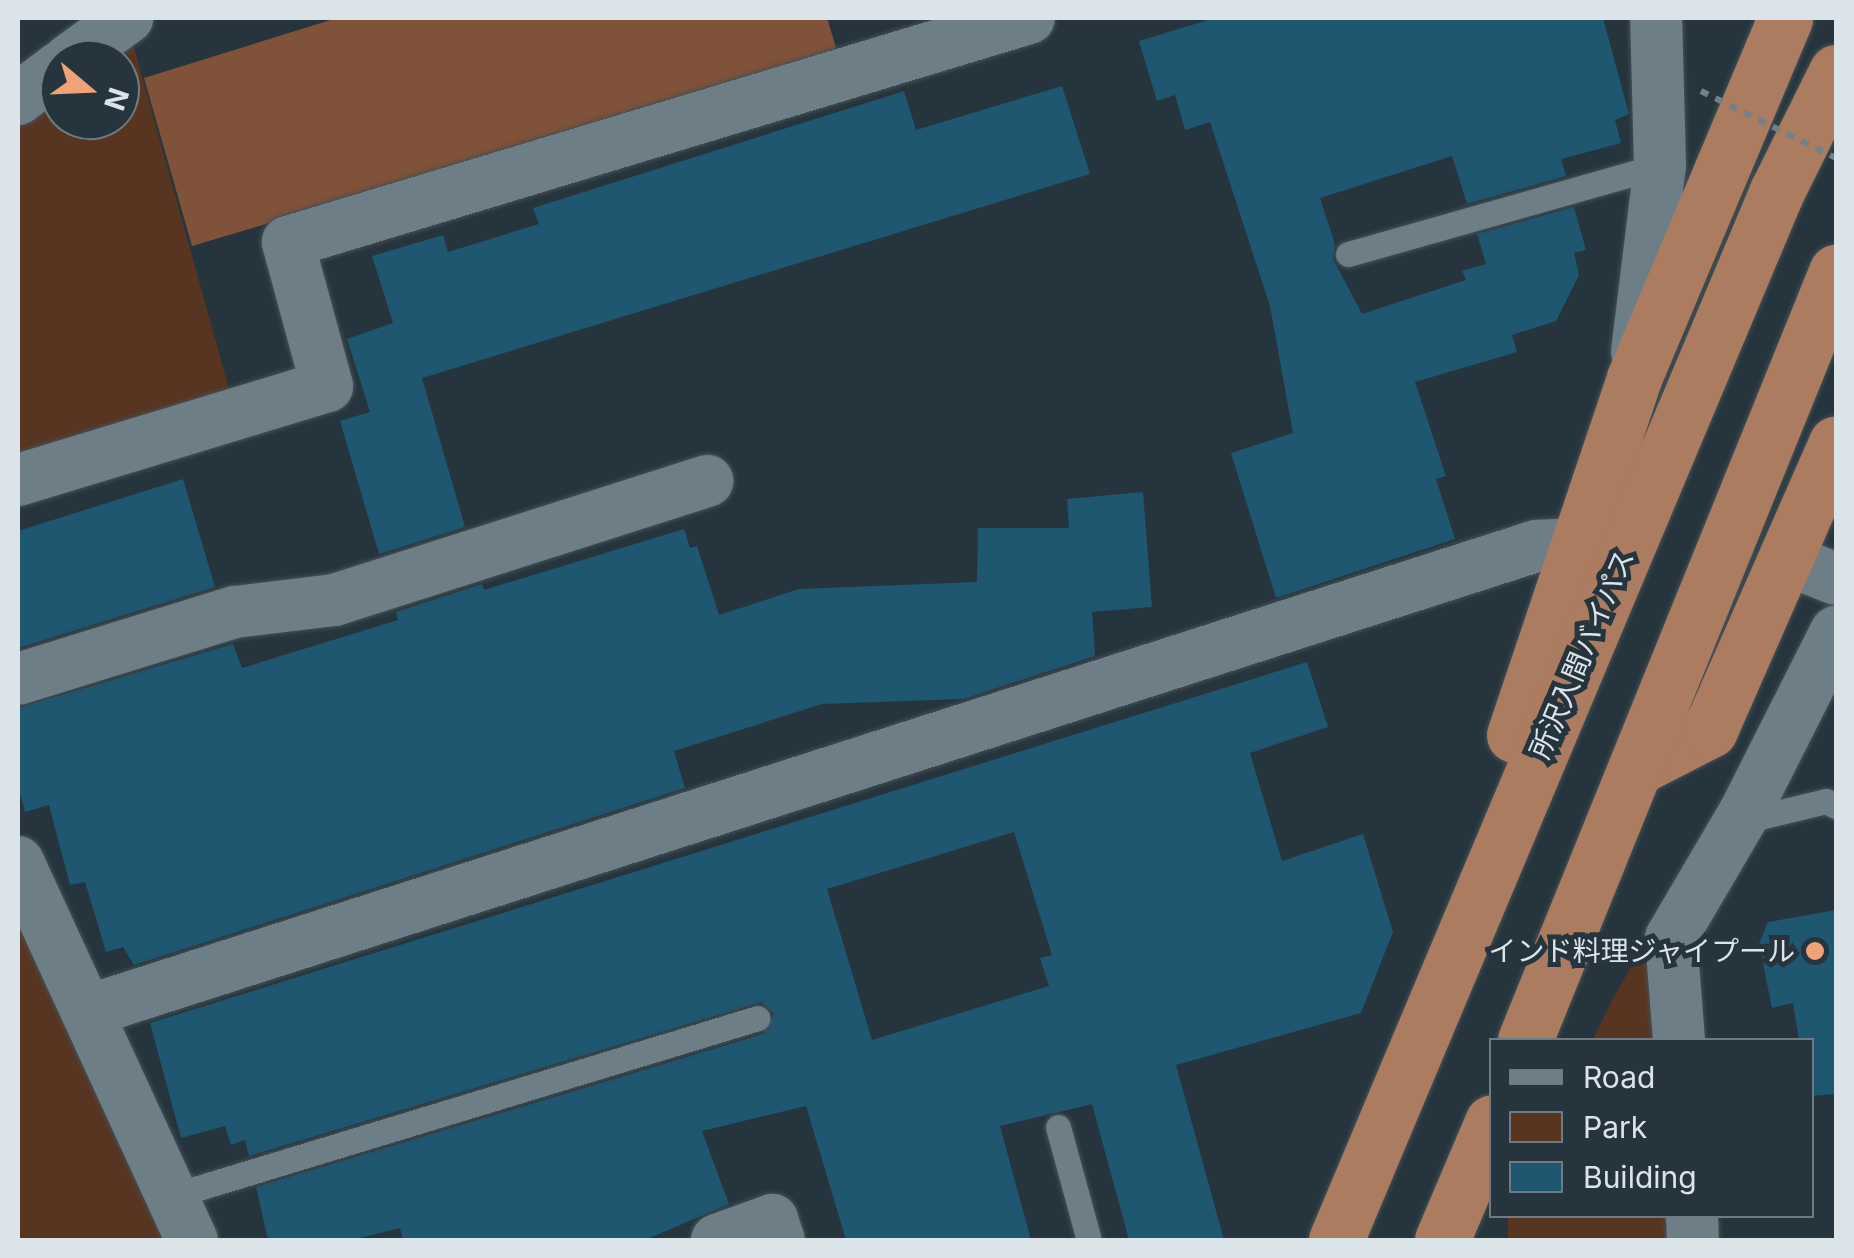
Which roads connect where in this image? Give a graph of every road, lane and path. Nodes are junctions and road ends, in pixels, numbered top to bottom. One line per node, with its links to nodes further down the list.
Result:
1 (127, 18): 5 (street)
2 (1029, 18): 16 (street)
3 (1656, 18): 11 (street)
4 (1785, 18): 14 (highway)
5 (97, 40)
6 (1836, 72): 18 (highway, 所沢入間バイパス)
7 (40, 82): 9 (street)
8 (1701, 92): 10 (path, bridge)
9 (18, 98)
10 (1836, 158)
11 (1660, 166): 12 (lane); 14 (street)
12 (1348, 254)
13 (1836, 272): 24 (highway)
14 (1634, 378): 19 (highway)
15 (1836, 443): 20 (highway)
16 (18, 480)
17 (708, 481): 23 (street)
18 (1637, 524): 19 (street); 32 (highway, 所沢入間バイパス)
19 (1574, 544): 28 (street); 32 (highway)
20 (1786, 559): 21 (street); 24 (highway)
21 (1836, 579)
22 (1836, 632): 26 (street)
23 (18, 679)
24 (1636, 768): 30 (highway)
25 (1836, 806): 26 (lane)
26 (1738, 822): 31 (street)
27 (18, 862): 28 (street)
28 (88, 1012): 35 (street)
29 (758, 1018): 35 (lane)
30 (1526, 1038)
31 (1679, 1038)
32 (1413, 1052): 39 (highway, 所沢入間バイパス)
33 (1058, 1127): 38 (lane)
34 (1489, 1129): 40 (highway)
35 (182, 1218)
36 (717, 1240): 37 (street)
37 (779, 1240)
38 (1089, 1240)
39 (1336, 1240)
40 (1442, 1240)

